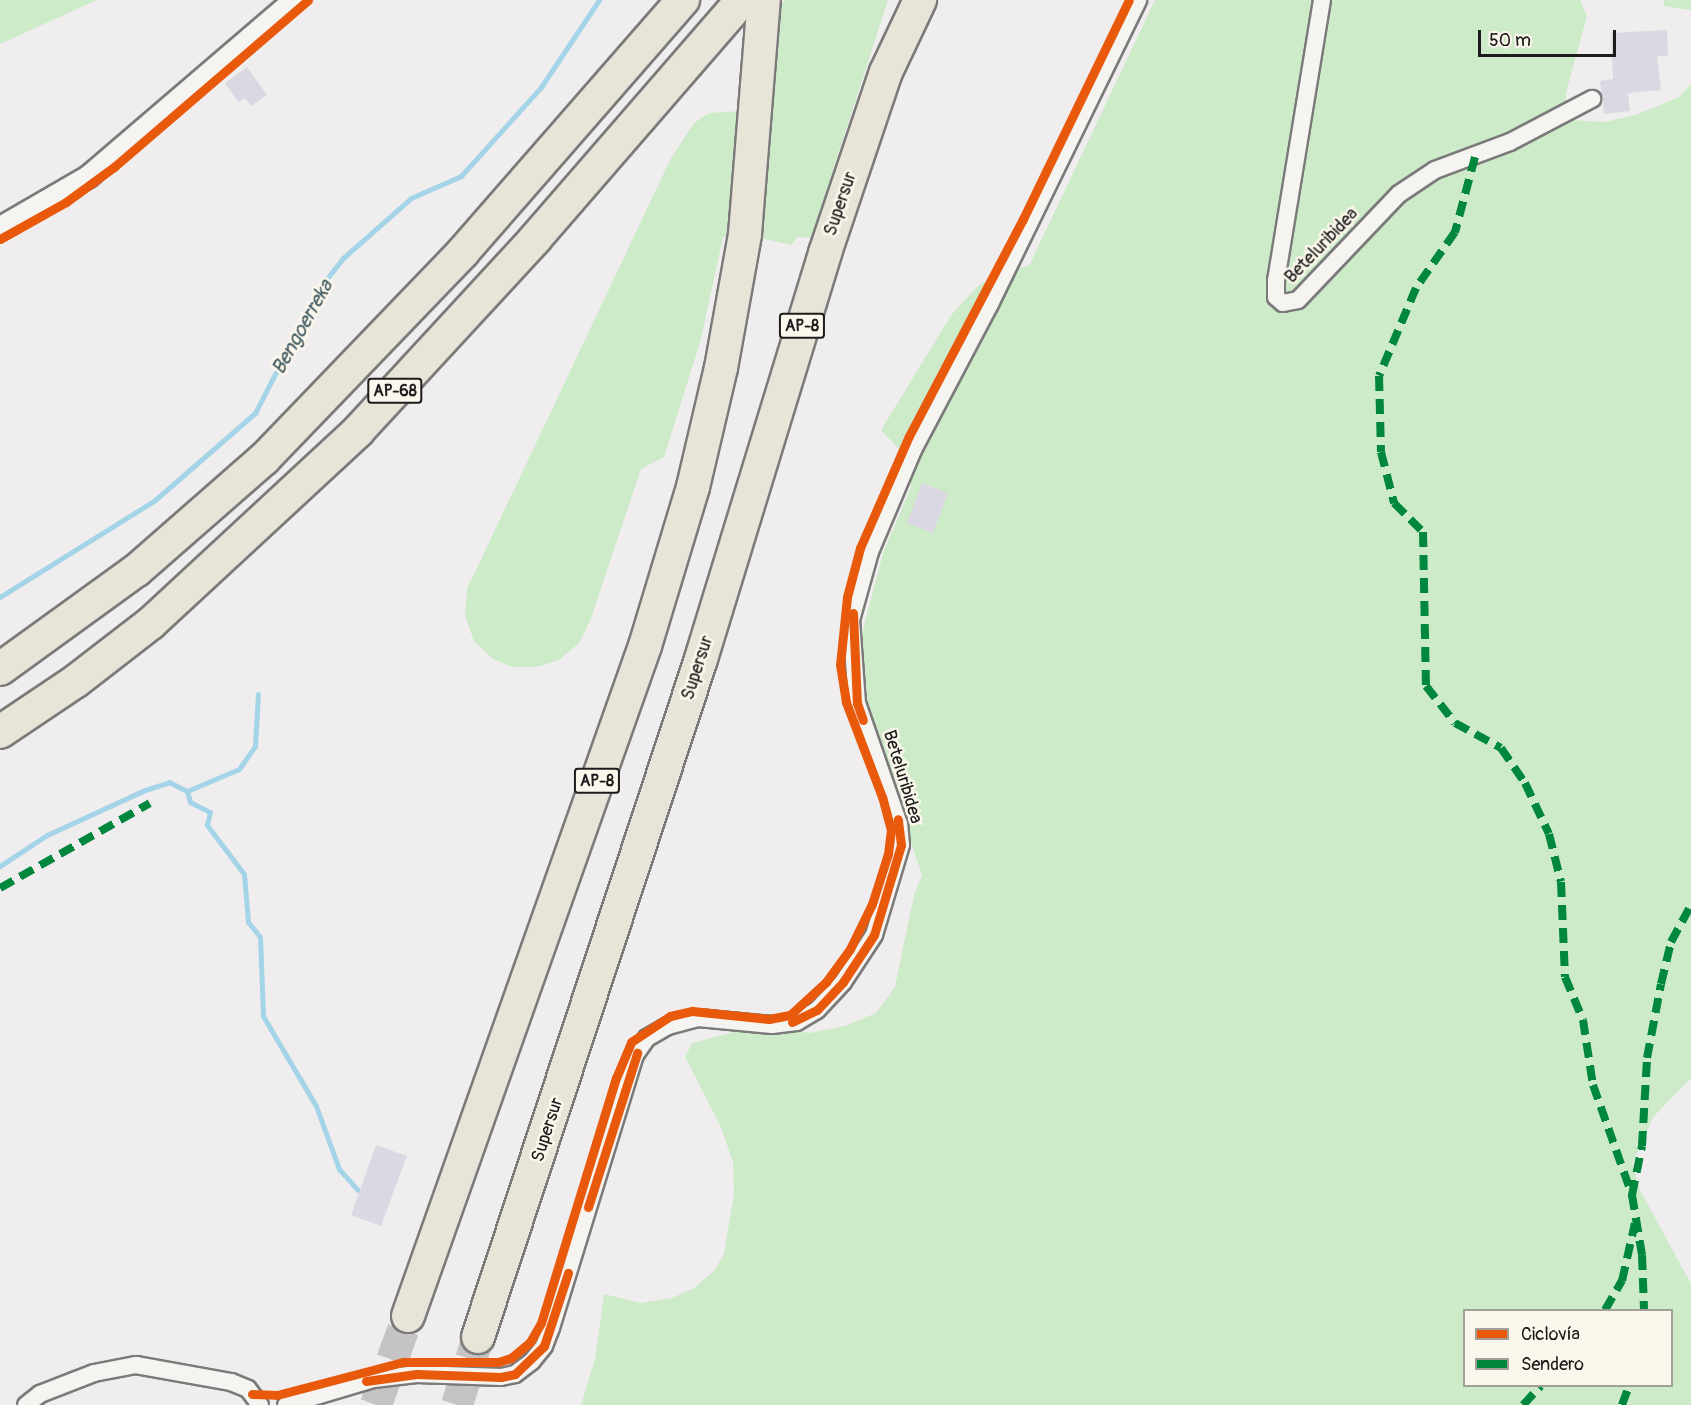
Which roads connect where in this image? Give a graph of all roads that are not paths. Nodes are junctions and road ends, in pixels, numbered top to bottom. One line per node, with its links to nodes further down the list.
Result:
1 (292, 0): 9 (street)
2 (683, 0): 10 (highway, AP-68)
3 (742, 0): 11 (highway, AP-68)
4 (764, 0): 12 (highway, AP-8)
5 (920, 0): 13 (highway, Supersur / AP-8)
6 (1138, 0): 16 (street, Beteluribidea)
7 (1322, 0): 8 (street, Beteluribidea)
8 (1592, 99)
9 (0, 227)
10 (0, 669)
11 (0, 732)
12 (408, 1316)
13 (478, 1337)
14 (26, 1405): 15 (street)
15 (260, 1405)
16 (286, 1405)

